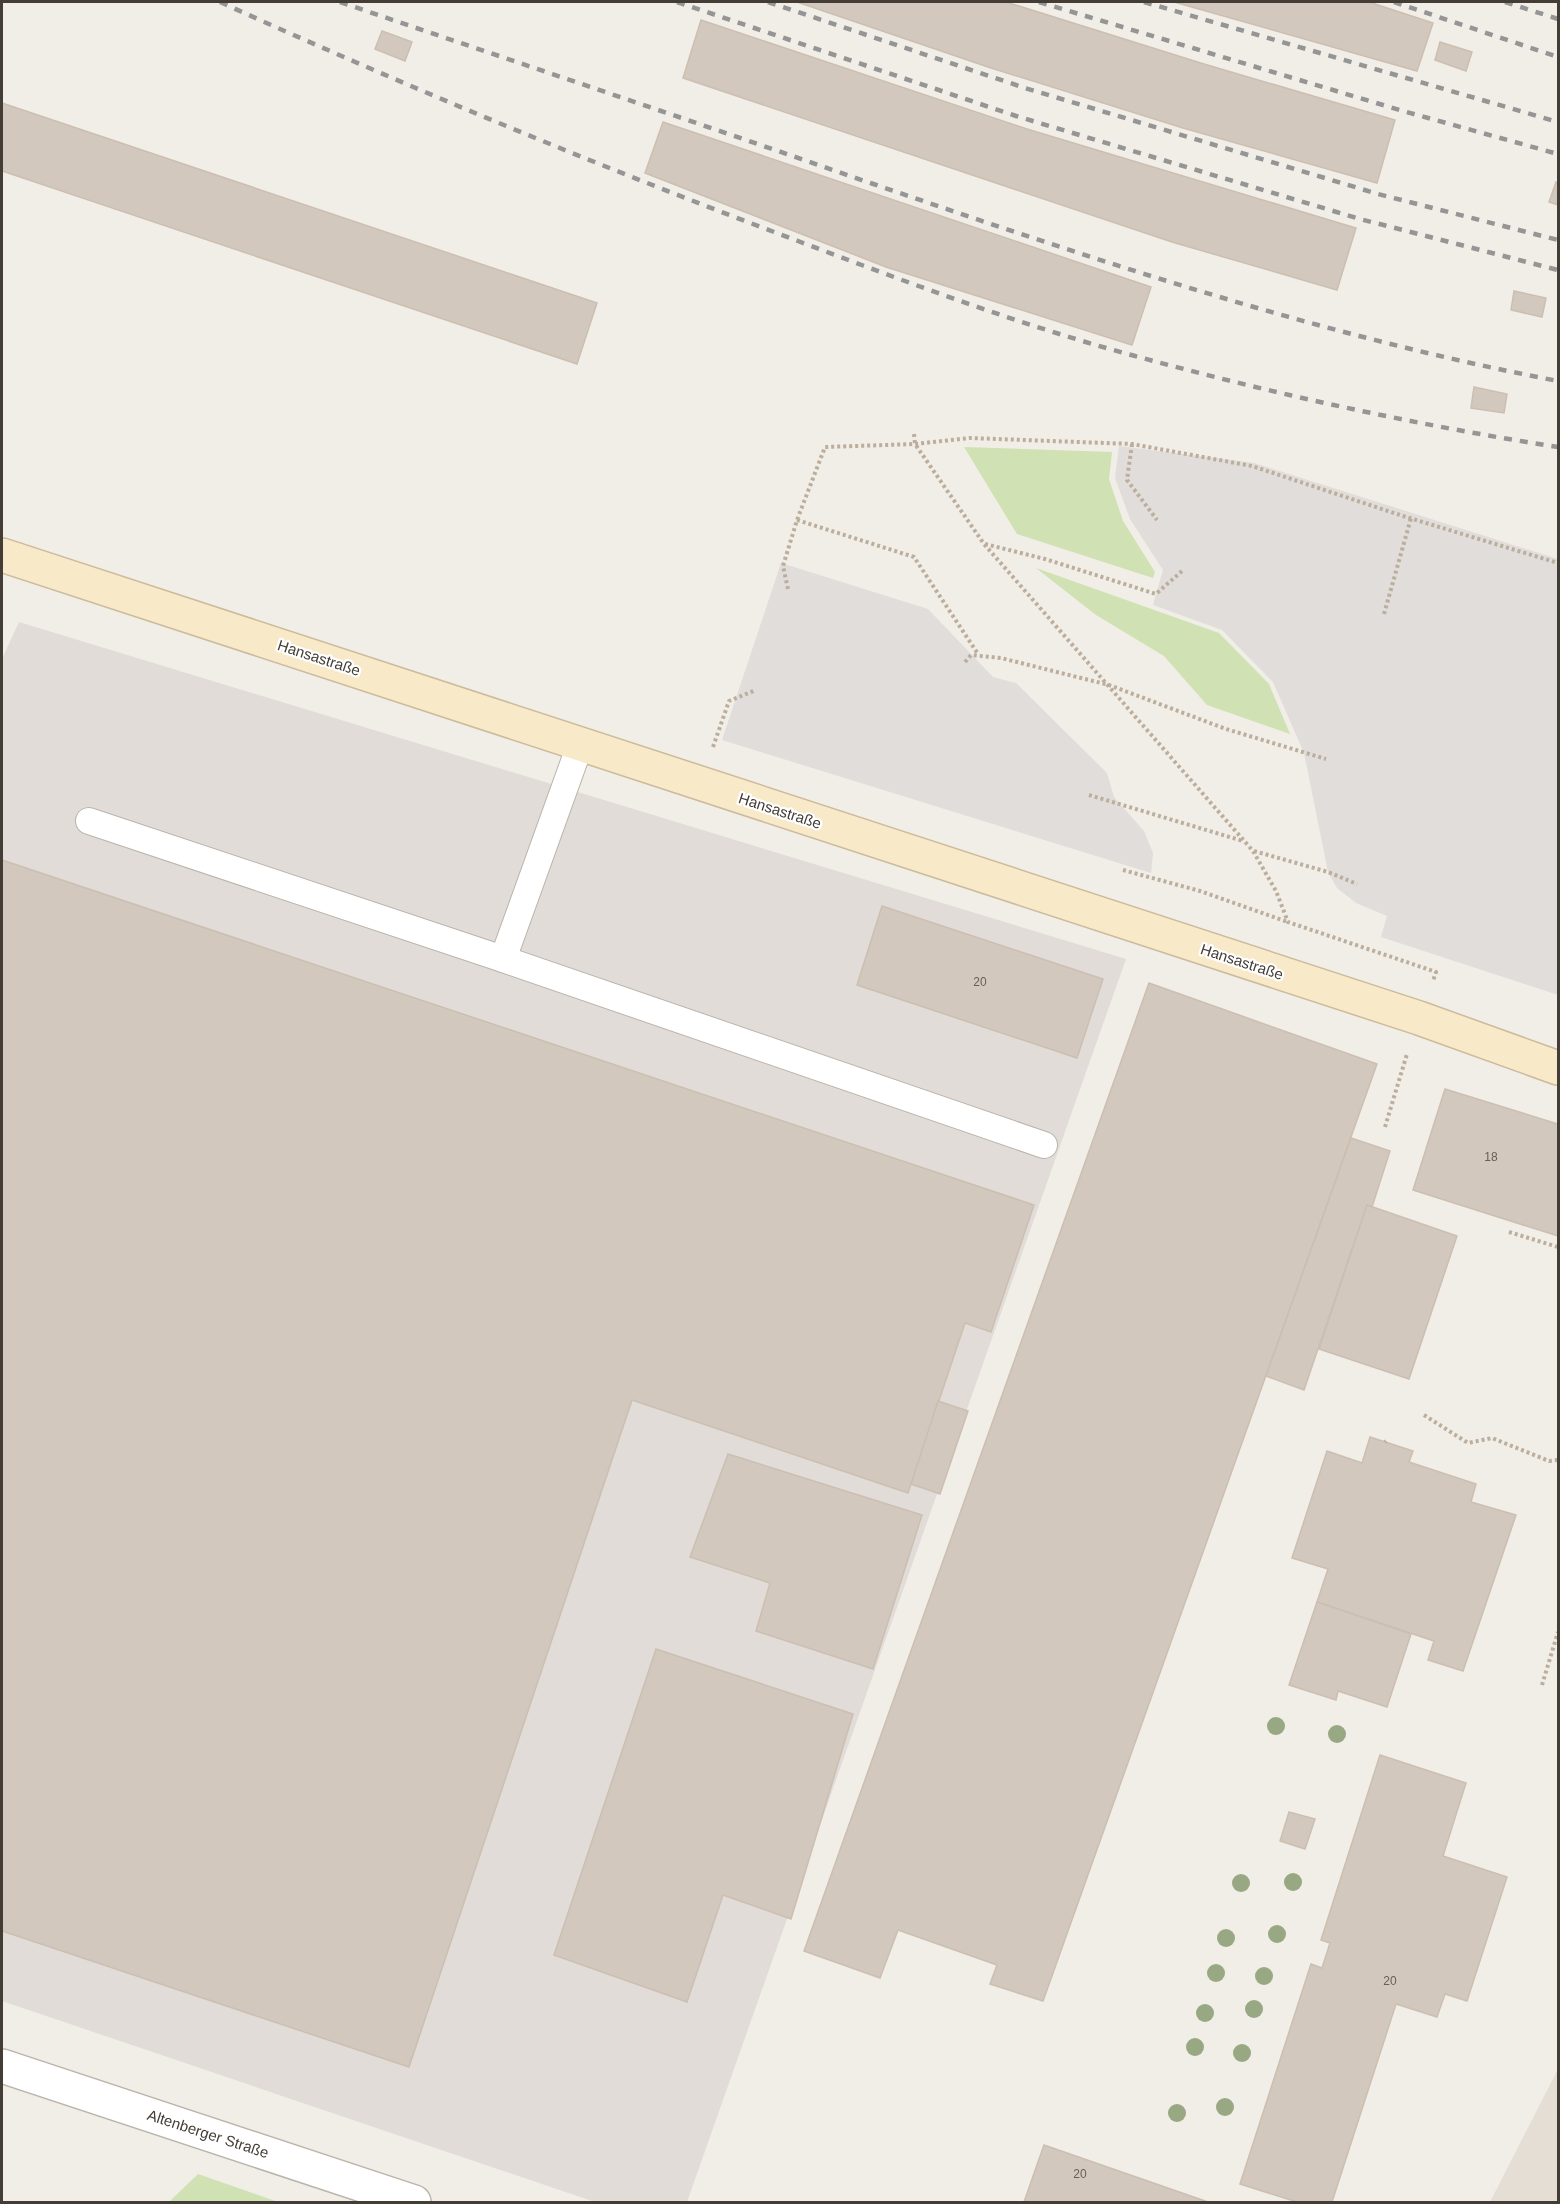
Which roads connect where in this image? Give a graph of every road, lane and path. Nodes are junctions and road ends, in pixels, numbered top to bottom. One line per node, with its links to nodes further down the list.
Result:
1 (914, 434): 2 (path)
2 (915, 444): 3 (path); 5 (path); 7 (path)
3 (1132, 444): 4 (path); 6 (path)
4 (1411, 518): 9 (path); 12 (path)
5 (797, 520): 11 (path); 13 (path)
6 (1156, 520)
7 (984, 543): 10 (path); 15 (path)
8 (2, 556): 17 (main road, Hansastraße)
9 (1558, 563)
10 (1183, 570)
11 (788, 589)
12 (1384, 614)
13 (978, 654): 14 (path); 15 (path)
14 (965, 662)
15 (1109, 685): 18 (path); 22 (path)
16 (756, 690): 19 (path)
17 (580, 745): 19 (main road, Hansastraße); 27 (lane)
18 (1326, 759)
19 (700, 785): 28 (main road, Hansastraße)
20 (1089, 795): 22 (path)
21 (89, 821): 27 (lane)
22 (1244, 841): 23 (path)
23 (1253, 851): 25 (path); 26 (path)
24 (1123, 870): 26 (path)
25 (1358, 884)
26 (1288, 922): 28 (path)
27 (503, 959): 31 (lane)
28 (1419, 1018): 29 (main road, Hansastraße); 30 (path)
29 (1558, 1068)
30 (1385, 1127)
31 (1044, 1145)
32 (1509, 1232): 33 (path)
33 (1558, 1247)
34 (1424, 1415): 35 (path)
35 (1558, 1460)
36 (1558, 1632): 37 (path)
37 (1542, 1685)
38 (2, 2066): 39 (street, Altenberger Straße)
39 (414, 2202)

